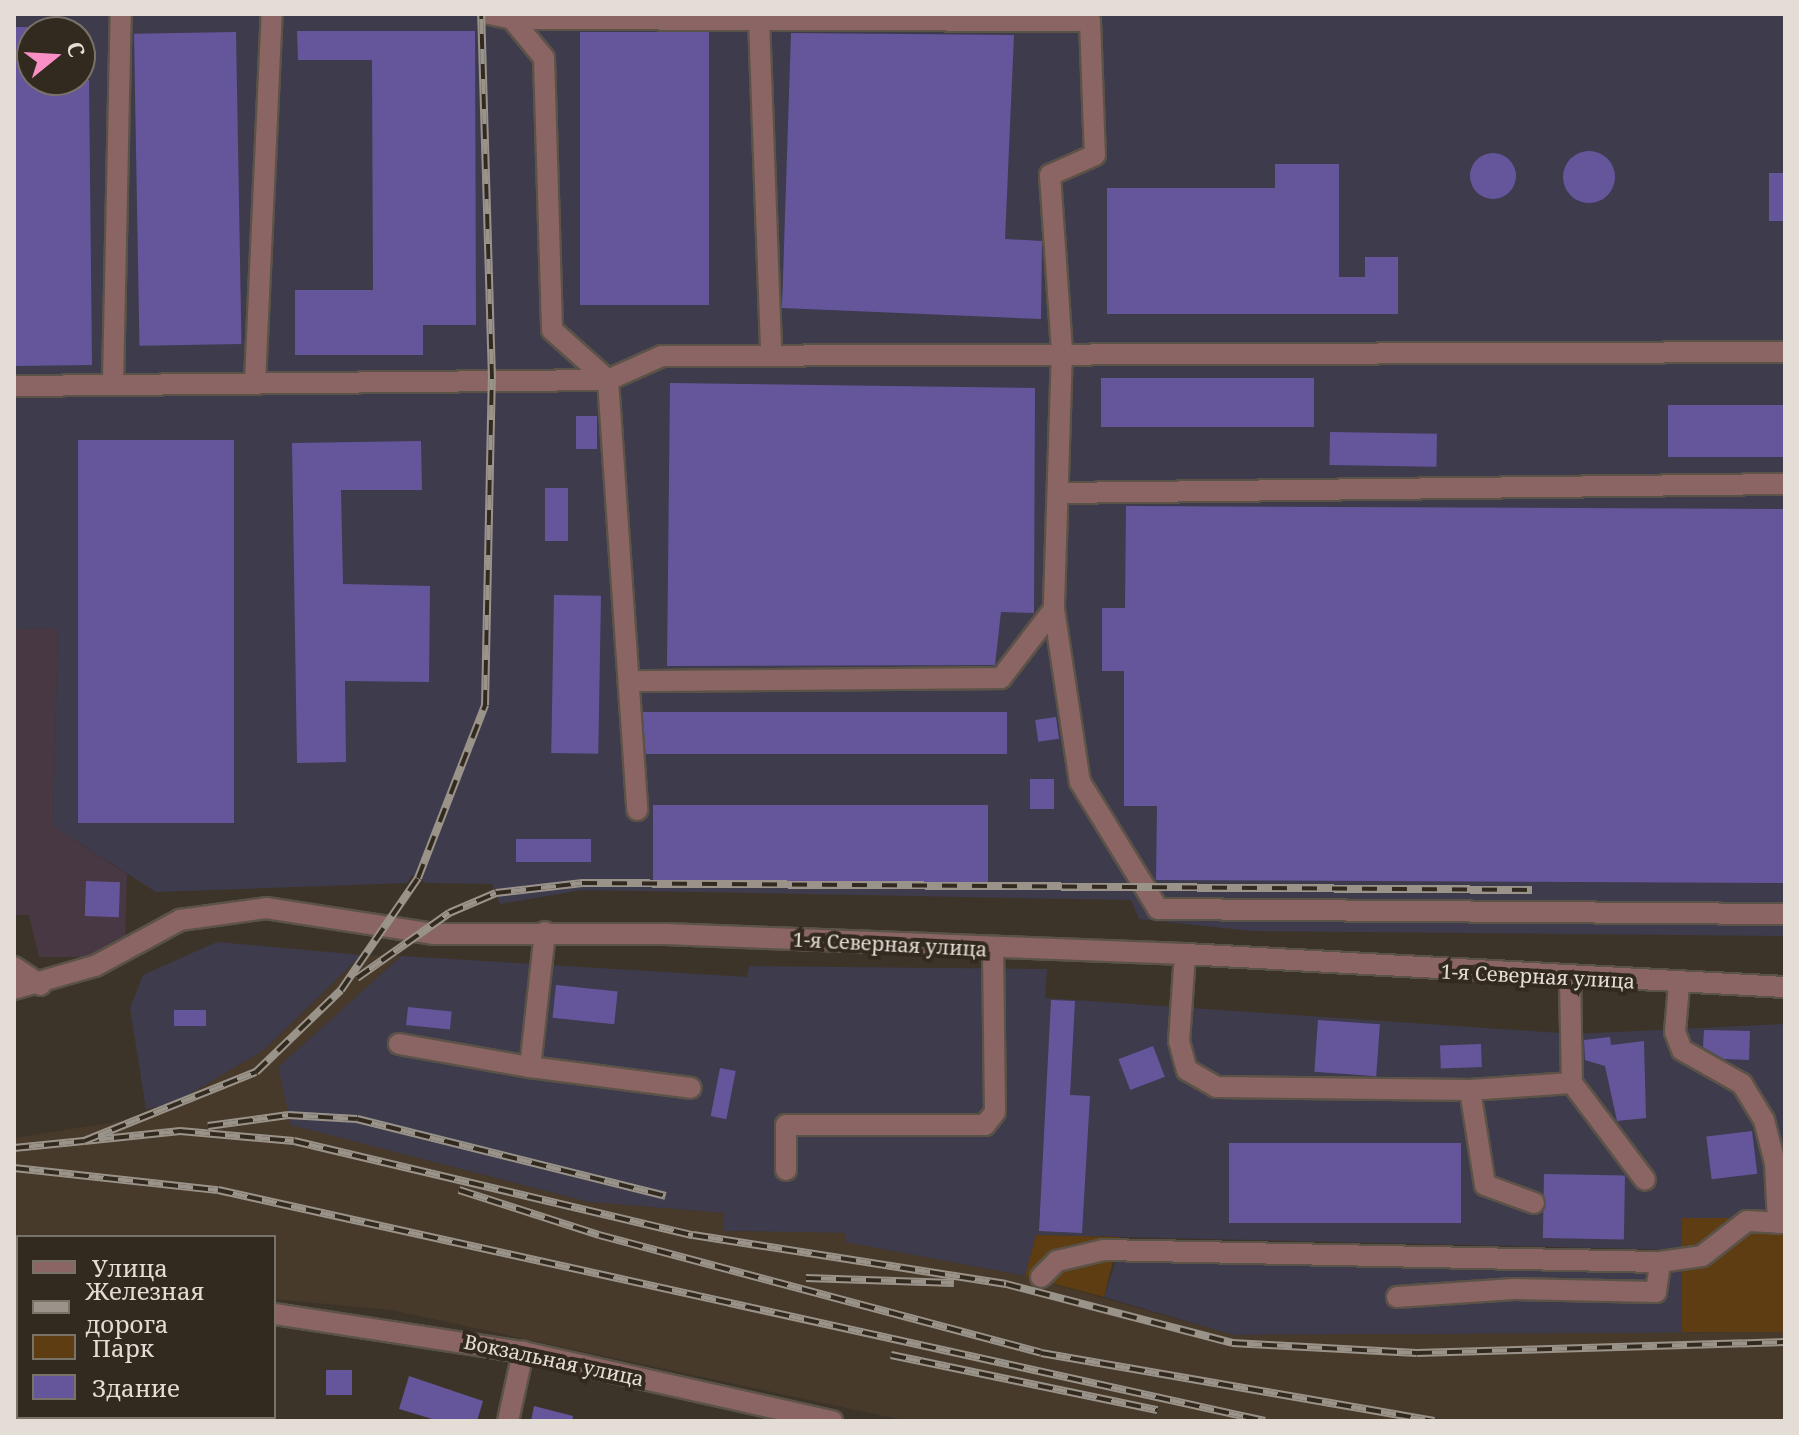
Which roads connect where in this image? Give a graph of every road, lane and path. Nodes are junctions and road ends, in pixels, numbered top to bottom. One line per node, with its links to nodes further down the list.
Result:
1 (121, 14): 11 (street)
2 (272, 14): 10 (street)
3 (489, 14): 4 (street)
4 (512, 19): 5 (street); 9 (street)
5 (759, 20): 6 (street); 8 (street)
6 (1062, 350): 7 (street); 8 (street); 14 (street)
7 (1785, 352)
8 (771, 354): 9 (street)
9 (608, 380): 10 (street); 16 (street)
10 (255, 382): 11 (street)
11 (113, 383): 12 (street)
12 (14, 386)
13 (1785, 484): 14 (street)
14 (1058, 493): 15 (street)
15 (1054, 609): 16 (street); 18 (street)
16 (633, 681): 17 (street)
17 (637, 810)
18 (1785, 914)
19 (545, 932): 20 (street, 1-я Северная улица); 24 (street, 1-я Северная улица); 29 (street)
20 (993, 949): 21 (street, 1-я Северная улица); 33 (street)
21 (1185, 954): 23 (street, 1-я Северная улица); 32 (street)
22 (14, 967): 24 (street)
23 (1570, 979): 25 (street, 1-я Северная улица); 30 (street)
24 (41, 985): 27 (street, 1-я Северная улица)
25 (1679, 985): 26 (street, 1-я Северная улица); 36 (street)
26 (1785, 987)
27 (14, 989)
28 (399, 1044): 29 (street)
29 (530, 1067): 31 (street)
30 (1572, 1083): 32 (street); 34 (street)
31 (691, 1088)
32 (1470, 1090): 35 (street)
33 (786, 1170)
34 (1645, 1180)
35 (1534, 1203)
36 (1781, 1223): 37 (street)
37 (1660, 1262): 38 (street); 39 (street)
38 (1041, 1277)
39 (1397, 1297)
40 (276, 1314): 41 (street, Вокзальная улица)
41 (523, 1352): 42 (street); 43 (street, Вокзальная улица)
42 (508, 1421)
43 (832, 1421)

